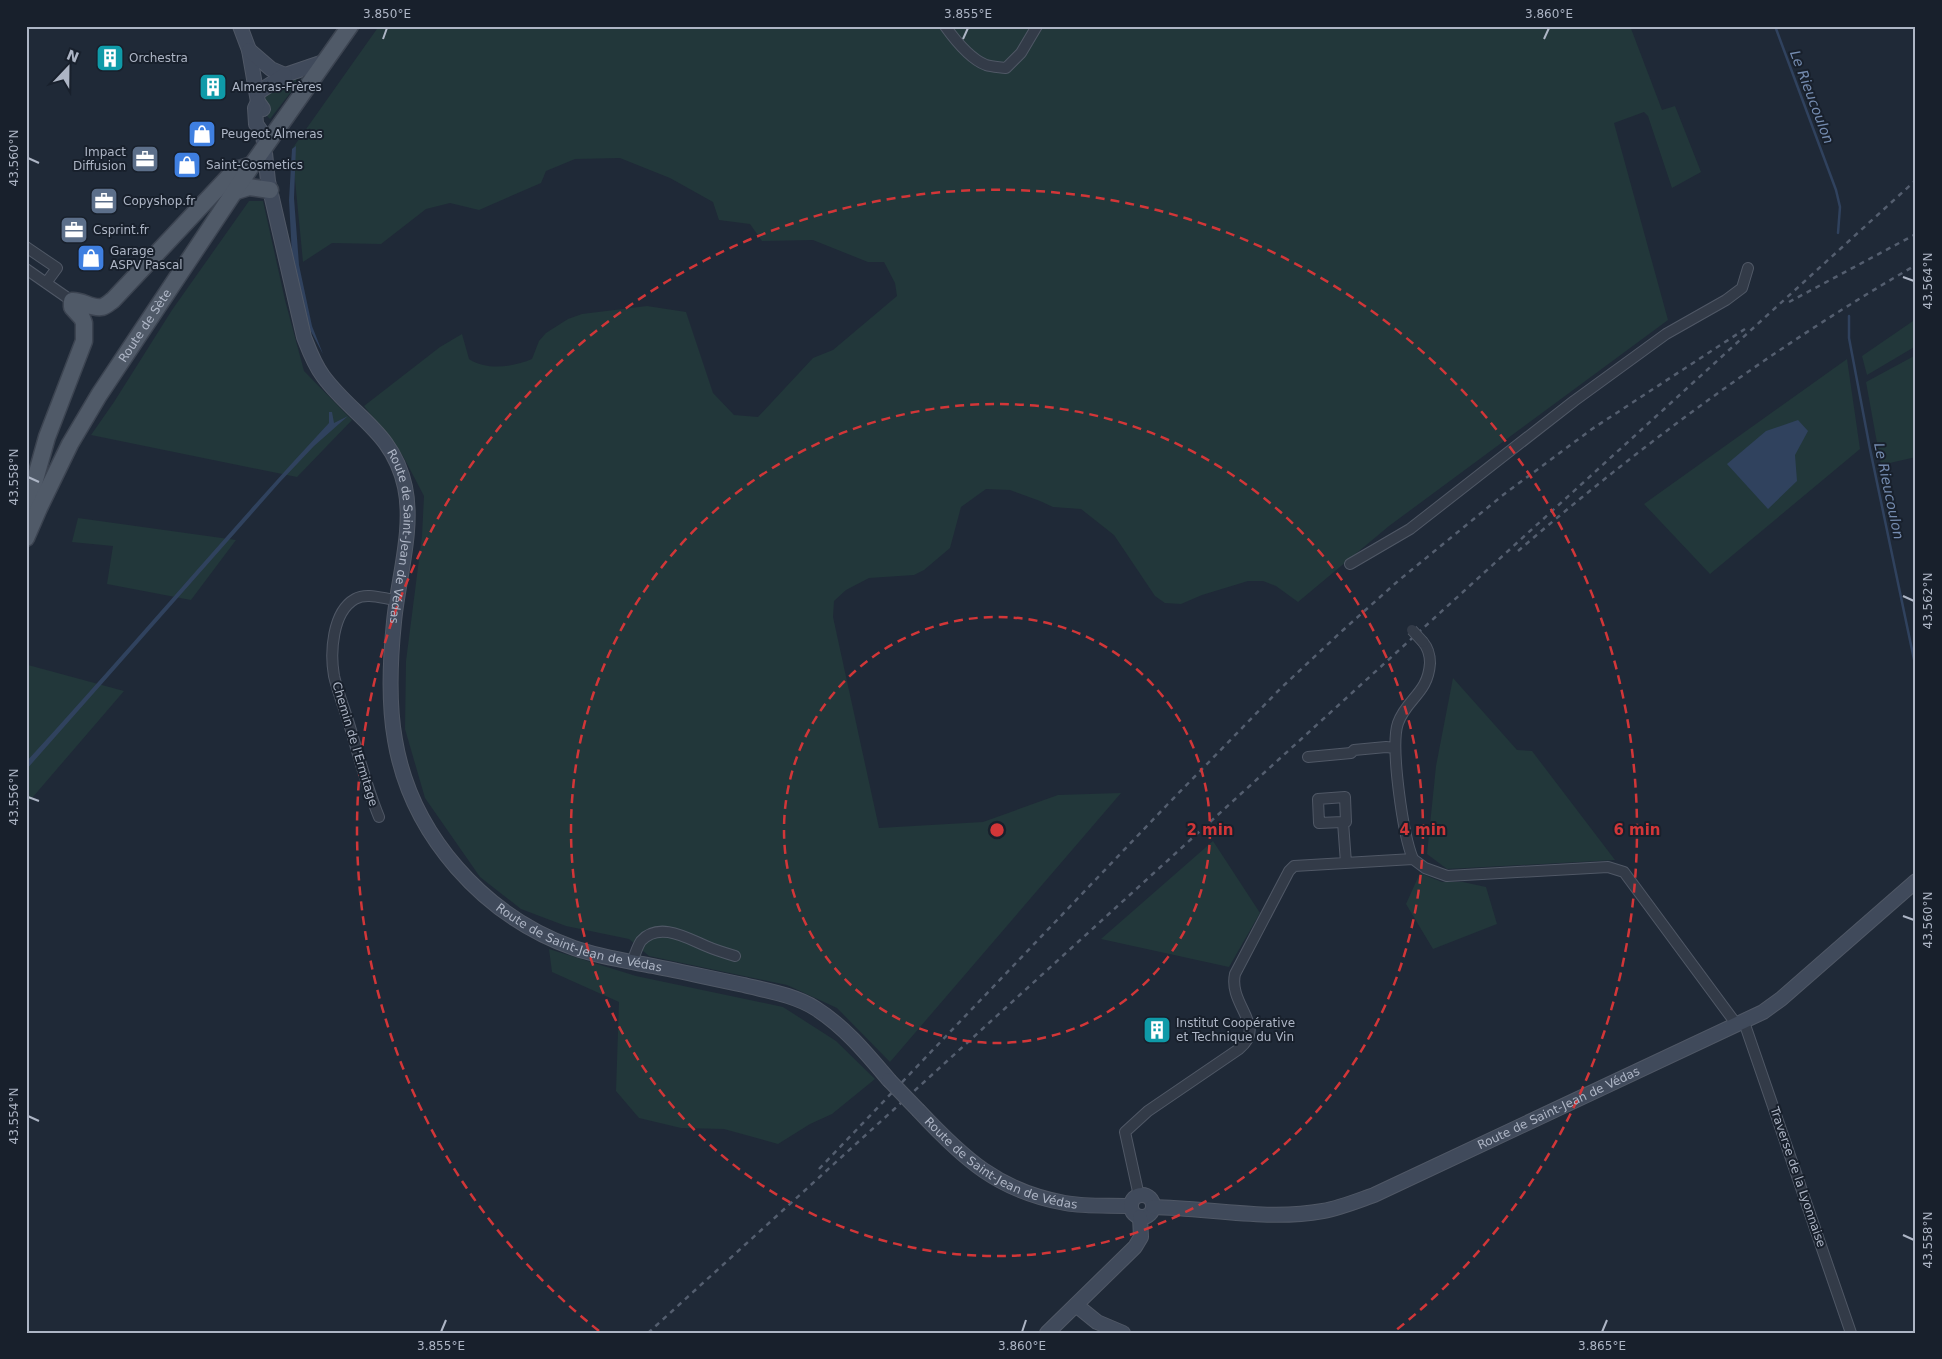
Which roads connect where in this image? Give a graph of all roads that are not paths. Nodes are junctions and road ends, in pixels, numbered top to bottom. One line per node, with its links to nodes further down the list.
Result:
1 (240, 26): 5 (street)
2 (350, 26): 6 (main road, Route de Sète)
3 (945, 26): 4 (street)
4 (1037, 26)
5 (249, 50): 7 (street); 8 (street)
6 (326, 61): 7 (street); 9 (main road, Route de Sète)
7 (285, 75): 8 (street)
8 (258, 98): 9 (street)
9 (264, 140): 10 (main road, Route de Sète); 11 (street)
10 (252, 165): 12 (main road, Route de Sète); 17 (main road)
11 (270, 190): 12 (main road); 21 (street, Route de Saint-Jean de Védas)
12 (234, 192): 19 (main road, Route de Sète)
13 (26, 247): 16 (street)
14 (1748, 268): 20 (street)
15 (26, 269): 16 (street)
16 (46, 283): 17 (street)
17 (72, 302): 18 (main road)
18 (26, 512)
19 (26, 538)
20 (1350, 564)
21 (396, 600): 25 (street, Chemin de l'Ermitage); 31 (street, Route de Saint-Jean de Védas)
22 (1412, 630): 23 (street, bridge)
23 (1395, 748): 24 (street); 27 (street)
24 (1308, 757)
25 (379, 818)
26 (1343, 822): 28 (street)
27 (1413, 859): 28 (street); 32 (street, Traverse de la Lyonnaise)
28 (1346, 863): 33 (street)
29 (1916, 881): 32 (street, Route de Saint-Jean de Védas)
30 (735, 956): 31 (street)
31 (632, 962): 33 (street, Route de Saint-Jean de Védas, bridge)
32 (1741, 1024): 34 (street, Route de Saint-Jean de Védas); 39 (street, Traverse de la Lyonnaise)
33 (1135, 1201): 34 (street); 35 (street)
34 (1153, 1207): 35 (street)
35 (1140, 1217): 36 (street)
36 (1076, 1305): 37 (street); 38 (street)
37 (1047, 1333)
38 (1123, 1333)
39 (1851, 1333)

